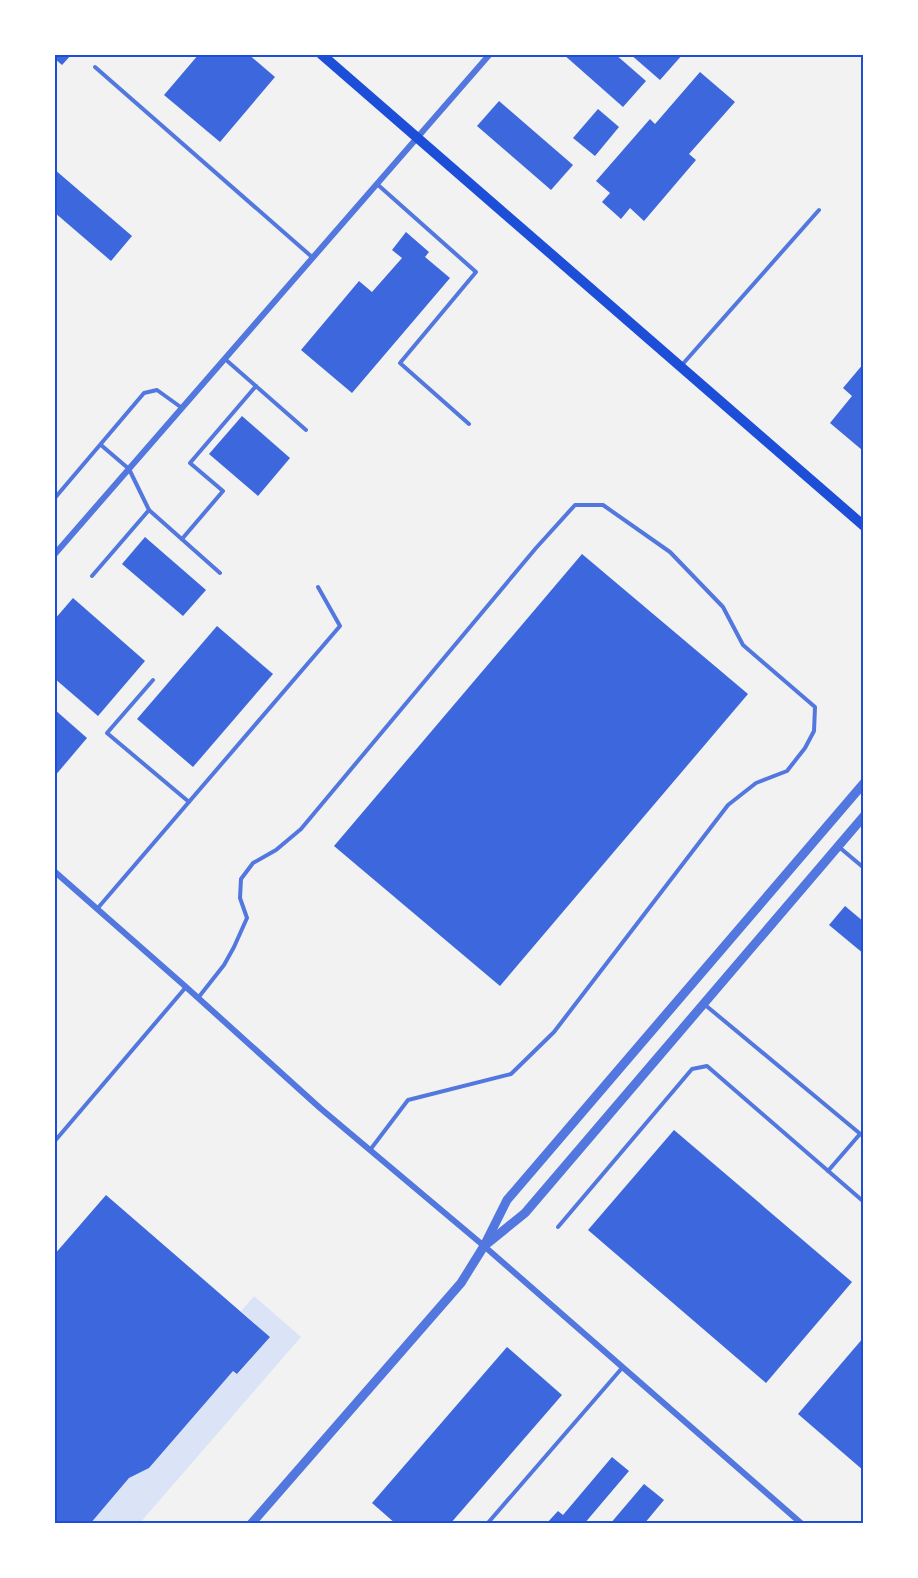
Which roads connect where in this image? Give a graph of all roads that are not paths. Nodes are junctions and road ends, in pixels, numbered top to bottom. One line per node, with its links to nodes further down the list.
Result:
1 (321, 54): 4 (main road)
2 (490, 54): 4 (street)
3 (95, 67): 7 (lane)
4 (417, 138): 5 (street); 9 (main road)
5 (376, 184): 7 (street); 12 (lane)
6 (819, 210): 9 (lane)
7 (312, 257): 8 (street)
8 (225, 359): 10 (lane); 11 (street)
9 (680, 367): 18 (main road)
10 (256, 386): 13 (lane); 19 (lane)
11 (182, 408): 14 (lane); 15 (street)
12 (469, 424)
13 (306, 430)
14 (100, 445): 15 (lane); 16 (lane)
15 (129, 469): 17 (lane); 20 (street)
16 (54, 499)
17 (149, 510): 19 (lane); 22 (lane)
18 (864, 526)
19 (182, 539): 21 (lane)
20 (54, 555)
21 (220, 573)
22 (92, 576)
23 (318, 587): 26 (lane)
24 (153, 680): 26 (lane)
25 (864, 783): 42 (street)
26 (189, 802): 31 (lane)
27 (864, 816): 28 (street)
28 (838, 846): 29 (lane); 34 (street)
29 (864, 868)
30 (54, 871): 31 (street)
31 (97, 909): 32 (street)
32 (186, 987): 33 (street); 37 (lane)
33 (198, 998): 38 (street); 38 (lane)
34 (703, 1004): 35 (lane); 42 (street)
35 (860, 1134): 36 (lane); 39 (lane)
36 (864, 1137)
37 (54, 1142)
38 (369, 1150): 42 (street)
39 (828, 1171): 40 (lane); 41 (lane)
40 (864, 1202)
41 (558, 1227)
42 (484, 1246): 43 (street); 44 (street)
43 (622, 1368): 45 (lane); 46 (street)
44 (251, 1524)
45 (487, 1524)
46 (802, 1524)

